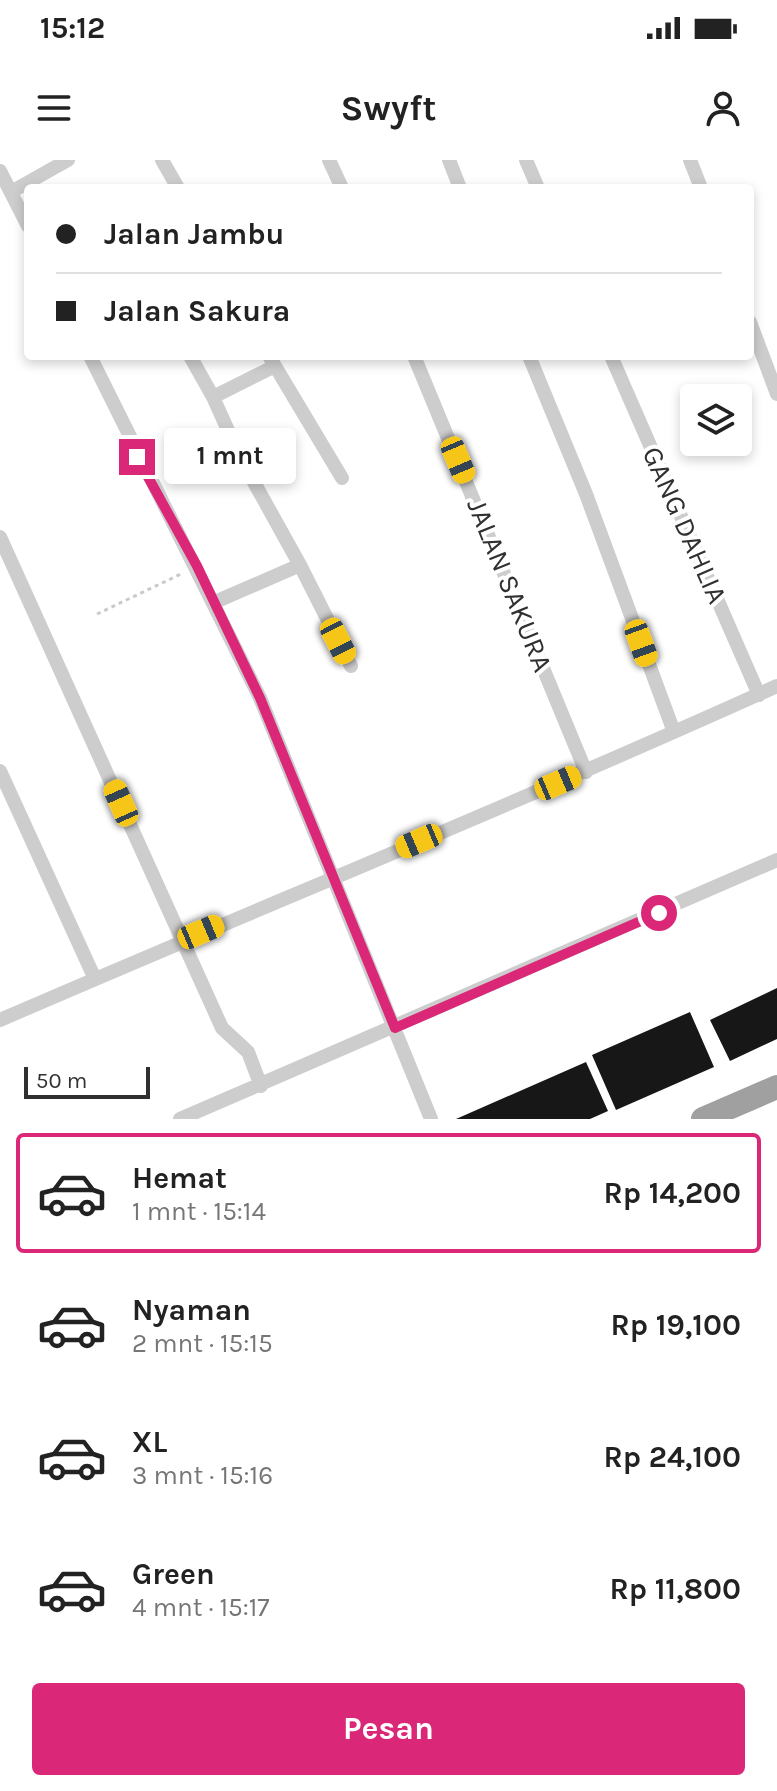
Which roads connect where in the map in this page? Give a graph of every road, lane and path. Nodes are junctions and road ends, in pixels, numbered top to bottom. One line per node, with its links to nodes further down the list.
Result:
1 (68, 160): 8 (street)
2 (162, 160): 9 (street)
3 (329, 160): 10 (street)
4 (449, 160): 11 (street)
5 (526, 160): 12 (street)
6 (690, 160): 13 (street)
7 (0, 171): 15 (street)
8 (25, 184)
9 (176, 184)
10 (340, 184)
11 (458, 184)
12 (536, 184)
13 (699, 184)
14 (24, 185): 15 (street)
15 (11, 192): 16 (street)
16 (24, 218)
17 (754, 333): 24 (street)
18 (92, 360): 29 (street)
19 (192, 360): 25 (street)
20 (416, 360): 37 (street, JALAN SAKURA)
21 (531, 360): 35 (street)
22 (613, 360): 34 (street, GANG DAHLIA)
23 (272, 361): 25 (street); 26 (street)
24 (777, 394)
25 (213, 397): 28 (street)
26 (342, 478)
27 (0, 537): 40 (street)
28 (300, 565): 30 (street); 32 (street)
29 (197, 566): 30 (street); 31 (path)
30 (215, 602): 39 (street)
31 (97, 614)
32 (351, 666)
33 (777, 686): 34 (street)
34 (759, 695): 35 (street)
35 (674, 732): 37 (street)
36 (0, 771): 41 (street)
37 (586, 772): 39 (street)
38 (777, 860): 43 (street)
39 (335, 876): 40 (street); 43 (street)
40 (182, 940): 41 (street); 44 (street)
41 (95, 979): 42 (street)
42 (0, 1020)
43 (395, 1028): 44 (street); 47 (street)
44 (261, 1086): 46 (street)
45 (777, 1087): 48 (highway)
46 (180, 1119)
47 (431, 1119)
48 (703, 1119)

